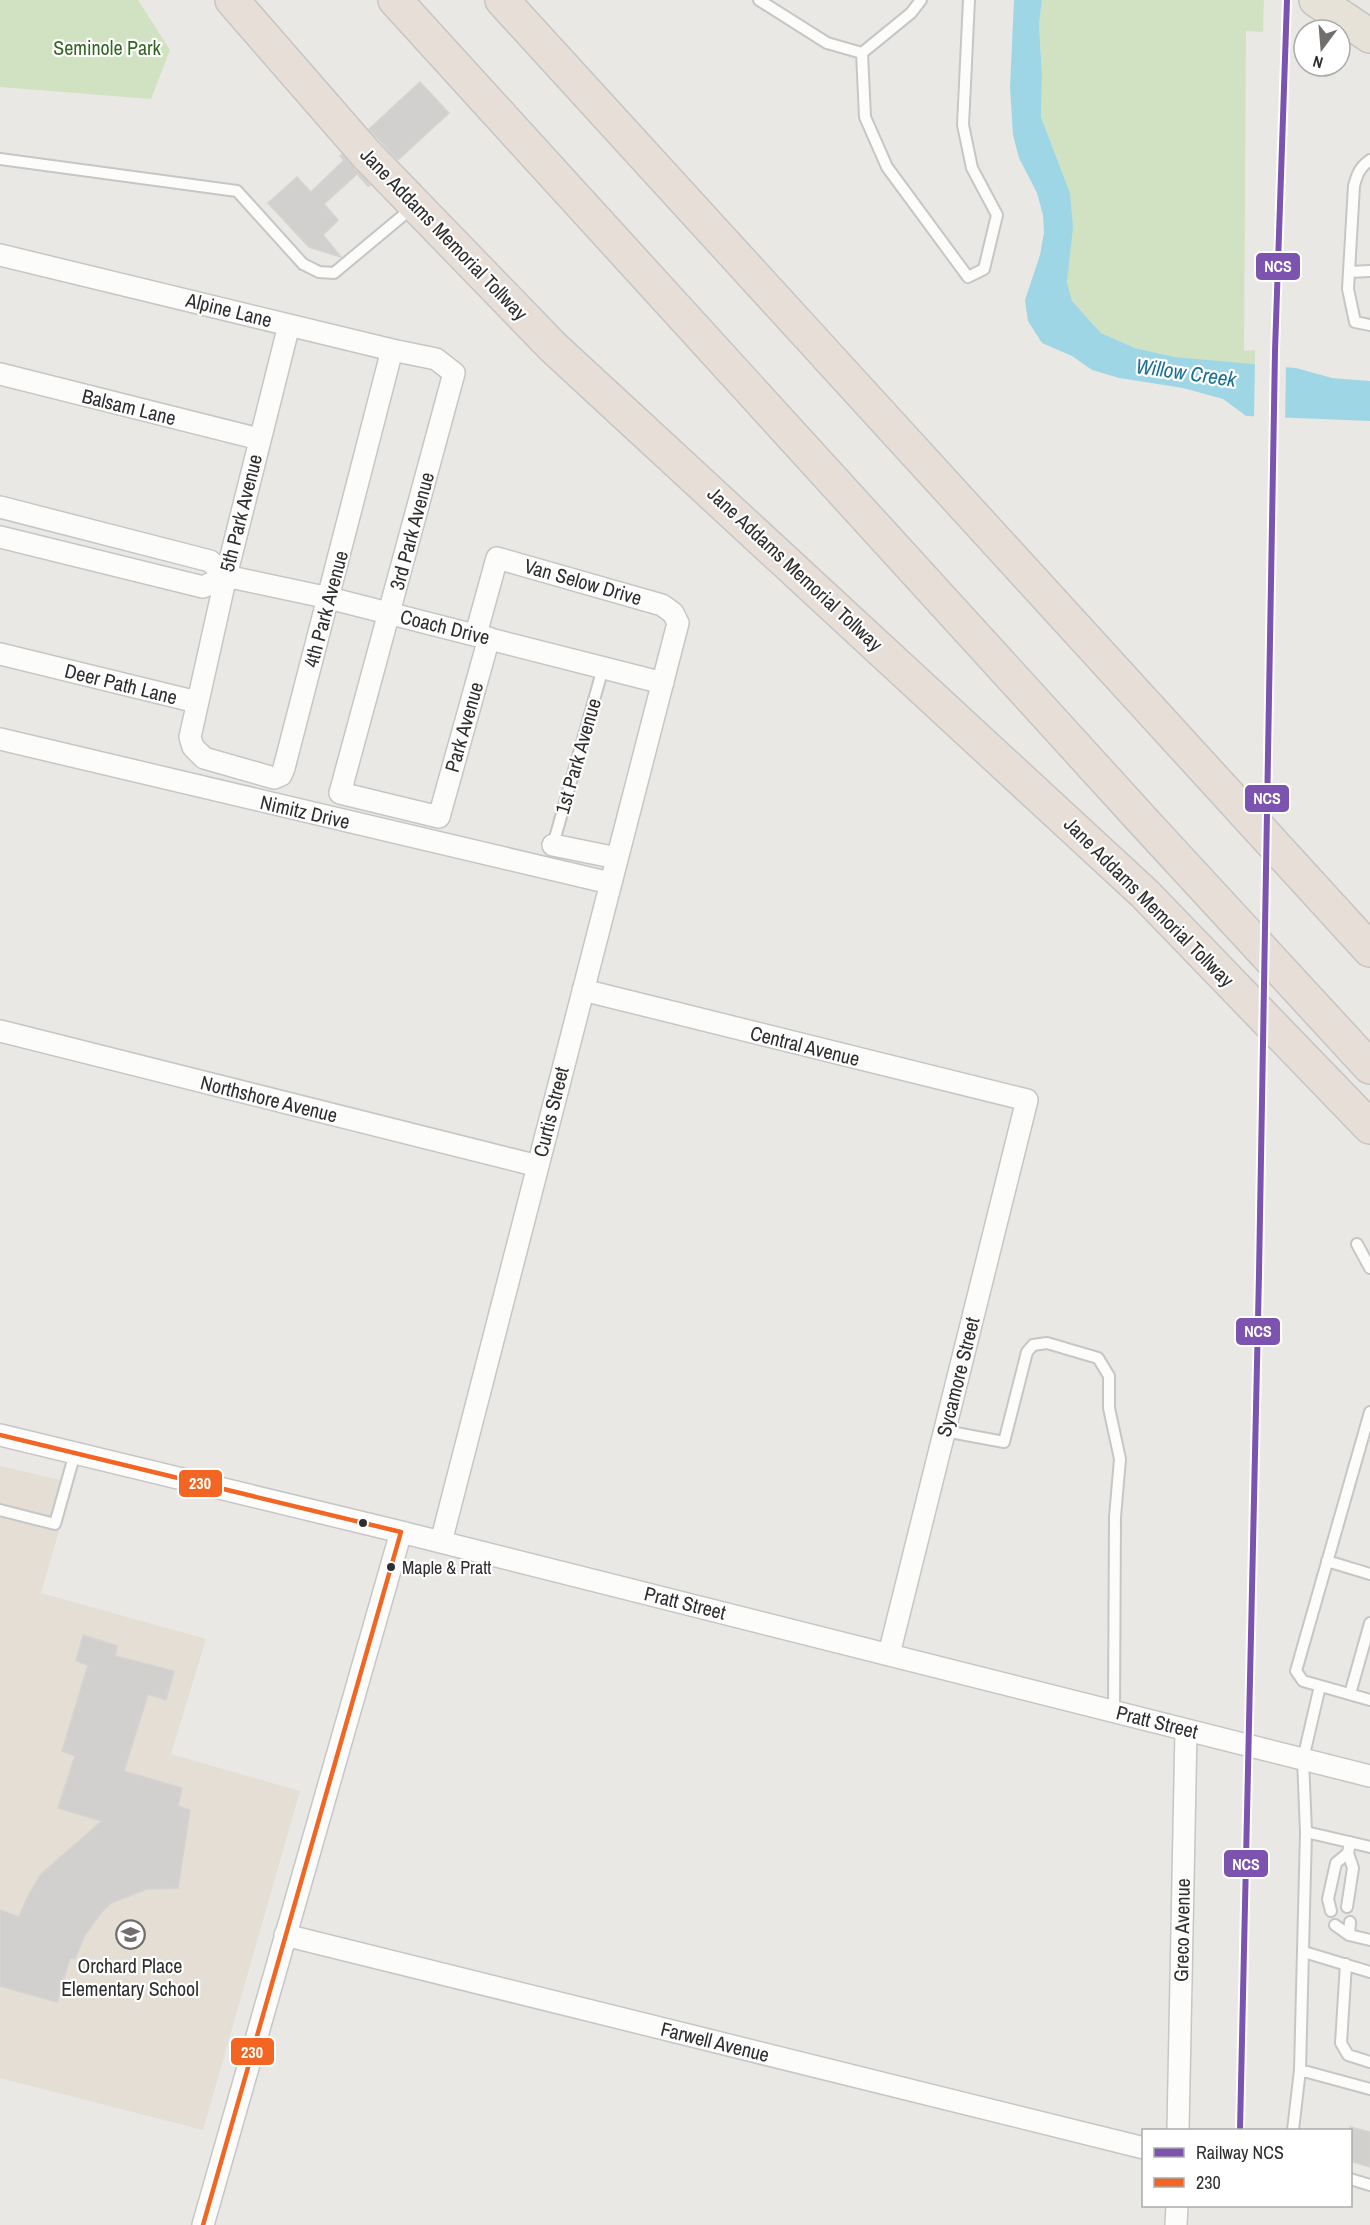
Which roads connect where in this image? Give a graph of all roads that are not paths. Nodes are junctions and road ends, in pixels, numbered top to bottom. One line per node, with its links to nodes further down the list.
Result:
1 (232, 0): 12 (highway, Jane Addams Memorial Tollway)
2 (395, 0): 41 (highway)
3 (502, 0): 38 (highway)
4 (759, 0): 9 (lane)
5 (921, 0): 9 (lane)
6 (969, 0): 9 (lane)
7 (1316, 0): 8 (main road)
8 (1370, 36)
9 (862, 53)
10 (0, 159): 12 (lane)
11 (1370, 160): 15 (lane)
12 (415, 206): 43 (highway, Jane Addams Memorial Tollway)
13 (0, 255): 16 (street, Alpine Lane)
14 (1370, 271): 15 (lane)
15 (1349, 272): 17 (lane)
16 (289, 324): 18 (street, Alpine Lane); 21 (street, 5th Park Avenue)
17 (1370, 325)
18 (392, 350): 19 (street, Alpine Lane); 25 (street, 4th Park Avenue)
19 (454, 373): 26 (street, 3rd Park Avenue)
20 (0, 374): 21 (street, Balsam Lane)
21 (259, 439): 24 (street, 5th Park Avenue)
22 (0, 507): 24 (street, Coach Drive)
23 (0, 537): 24 (street)
24 (226, 576): 25 (street, Coach Drive); 31 (street, 5th Park Avenue)
25 (329, 598): 26 (street, Coach Drive); 33 (street, 4th Park Avenue)
26 (390, 613): 27 (street, Coach Drive); 34 (street, 3rd Park Avenue)
27 (483, 636): 29 (street, Coach Drive); 30 (street, Van Selow Drive); 34 (street, Park Avenue)
28 (0, 654): 31 (street, Deer Path Lane)
29 (603, 668): 30 (street, Coach Drive); 35 (lane, 1st Park Avenue)
30 (663, 683): 36 (street, Curtis Street)
31 (197, 702): 33 (street, Deer Path Lane)
32 (0, 740): 37 (street, Nimitz Drive)
33 (193, 747)
34 (439, 817)
35 (553, 845): 36 (street)
36 (617, 858): 37 (street, Curtis Street)
37 (610, 882): 39 (street, Curtis Street)
38 (1362, 941)
39 (583, 990): 42 (street, Central Avenue); 44 (street, Curtis Street)
40 (0, 1031): 44 (street, Northshore Avenue)
41 (1370, 1067)
42 (1027, 1101): 48 (street, Sycamore Street)
43 (1370, 1127)
44 (537, 1166): 53 (street, Curtis Street)
45 (1357, 1244): 46 (lane)
46 (1370, 1268)
47 (1370, 1412): 54 (lane)
48 (945, 1431): 57 (street, Sycamore Street); 61 (lane)
49 (0, 1434): 50 (street, Pratt Street)
50 (75, 1453): 51 (lane); 52 (street, Pratt Street)
51 (0, 1510)
52 (401, 1532): 53 (street, Pratt Street); 72 (street)
53 (441, 1542): 57 (street, Pratt Street)
54 (1327, 1561): 55 (lane); 58 (lane)
55 (1370, 1574)
56 (1370, 1623): 59 (lane)
57 (889, 1654): 61 (street, Pratt Street)
58 (1320, 1686): 59 (lane); 63 (lane)
59 (1350, 1695): 60 (lane)
60 (1370, 1700)
61 (1114, 1711): 62 (street, Pratt Street)
62 (1186, 1730): 63 (street, Pratt Street); 81 (street, Greco Avenue)
63 (1303, 1759): 64 (street, Pratt Street); 65 (lane)
64 (1370, 1776)
65 (1306, 1832): 66 (lane); 75 (lane)
66 (1349, 1847): 67 (lane); 68 (lane); 69 (lane)
67 (1370, 1847)
68 (1347, 1907)
69 (1331, 1911)
70 (1350, 1922): 73 (lane)
71 (1335, 1925): 73 (lane)
72 (285, 1935): 83 (street, Farwell Avenue); 87 (street)
73 (1349, 1935): 74 (lane)
74 (1370, 1941)
75 (1304, 1952): 76 (lane); 79 (lane)
76 (1346, 1964): 77 (lane); 78 (lane)
77 (1370, 1972)
78 (1370, 2062)
79 (1300, 2070): 80 (lane); 82 (lane)
80 (1370, 2089)
81 (1178, 2129)
82 (1293, 2129)
83 (1142, 2148)
84 (1352, 2180): 85 (lane)
85 (1370, 2185)
86 (1177, 2207): 88 (street)
87 (203, 2225)
88 (1176, 2225)

